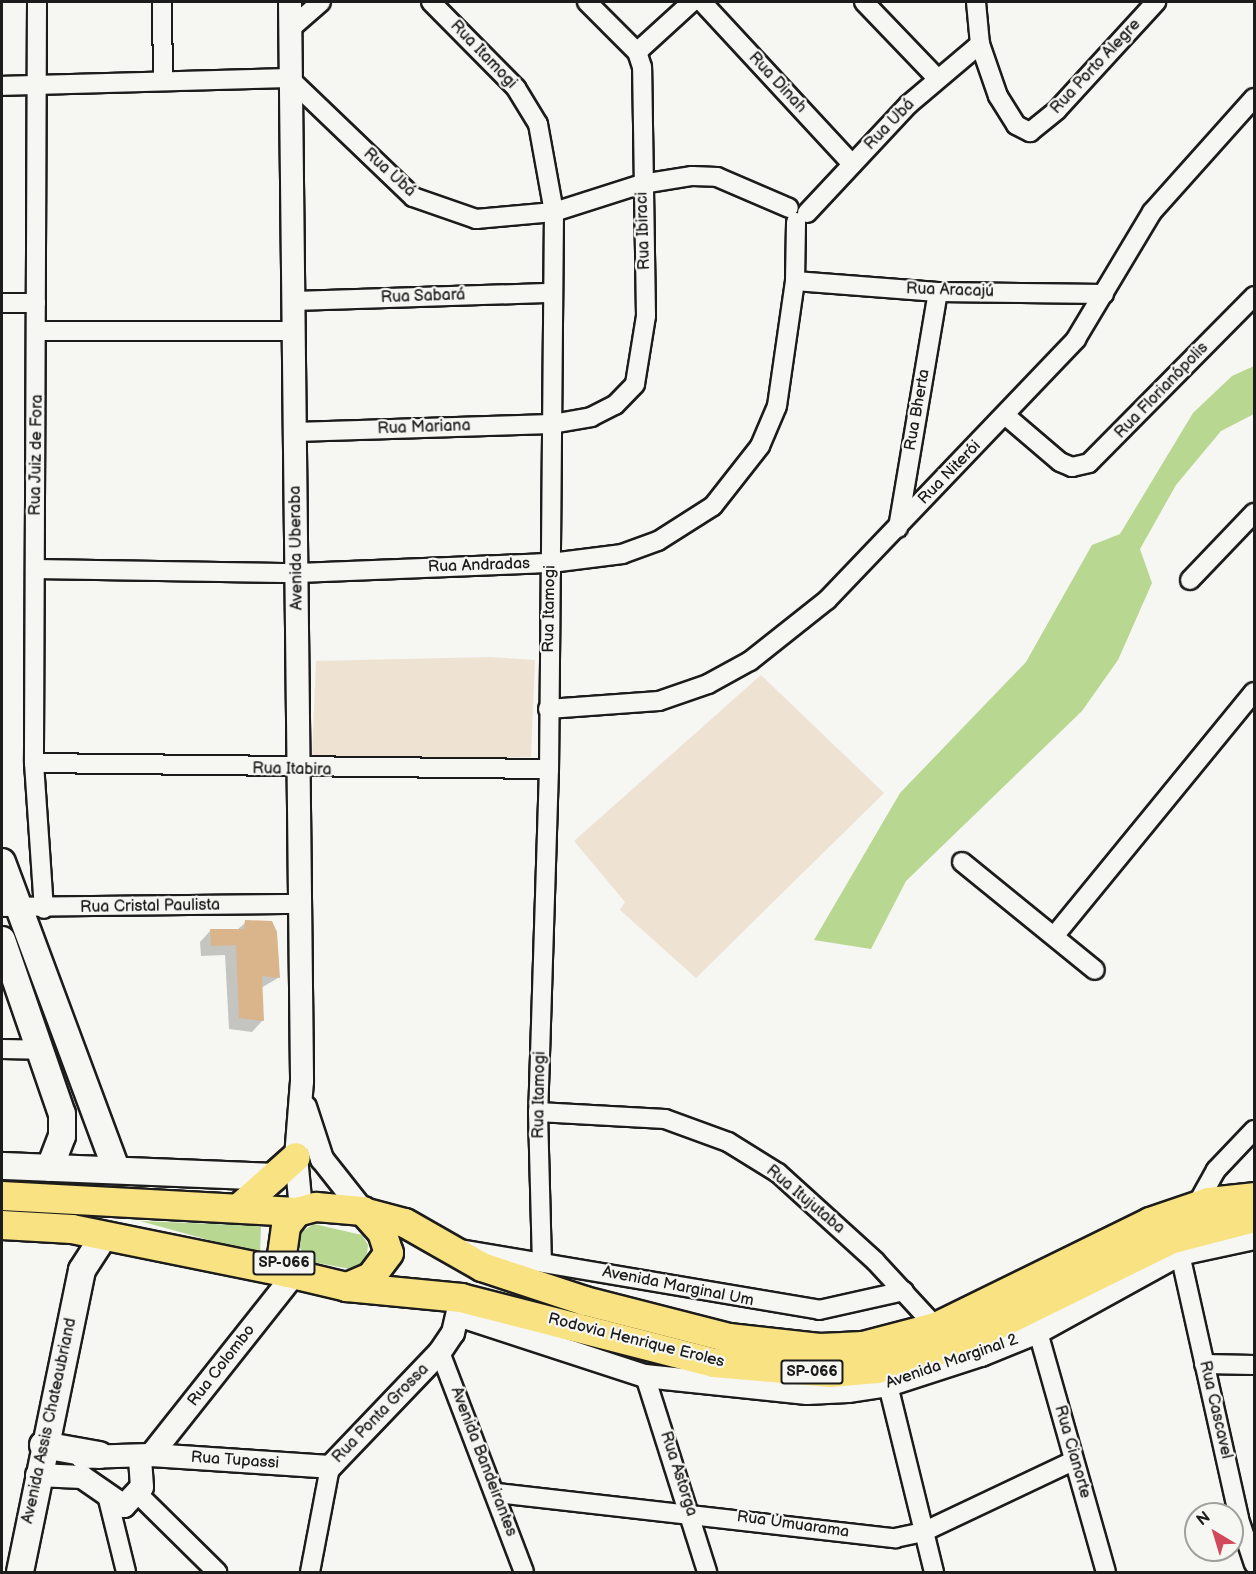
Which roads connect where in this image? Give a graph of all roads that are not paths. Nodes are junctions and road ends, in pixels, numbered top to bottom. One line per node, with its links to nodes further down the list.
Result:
1 (37, 2): 18 (street, Rua Juiz de Fora)
2 (162, 2): 17 (street)
3 (290, 2): 12 (street, Avenida Uberaba)
4 (321, 2): 12 (street)
5 (431, 2): 23 (street, Rua Itamogi)
6 (587, 2): 14 (street)
7 (692, 2): 14 (street)
8 (702, 2): 21 (street, Rua Dinah)
9 (864, 2): 16 (street)
10 (976, 2): 13 (street)
11 (1156, 2): 13 (street, Rua Porto Alegre)
12 (291, 29): 15 (street, Avenida Uberaba)
13 (980, 44): 16 (street, Rua Ubá)
14 (637, 52): 22 (street, Rua Ibiraci)
15 (289, 78): 17 (street); 23 (street, Rua Ubá); 30 (street, Avenida Uberaba)
16 (937, 78): 21 (street, Rua Ubá)
17 (163, 80): 18 (street)
18 (39, 84): 19 (street); 32 (street, Rua Juiz de Fora)
19 (2, 86)
20 (1254, 98): 28 (street, Rua Niterói)
21 (852, 164): 24 (street, Rua Ubá)
22 (642, 184): 23 (street, Rua Ubá); 24 (street, Rua Ubá); 36 (street, Rua Ibiraci)
23 (554, 212): 27 (street, Rua Itamogi)
24 (798, 214): 25 (street, Rua Andradas)
25 (795, 281): 26 (street, Rua Aracajú); 40 (street, Rua Andradas)
26 (938, 292): 28 (street, Rua Aracajú); 39 (street, Rua Bherta)
27 (553, 293): 30 (street, Rua Sabará); 36 (street, Rua Itamogi)
28 (1104, 294): 35 (street, Rua Niterói)
29 (1254, 296): 35 (street, Rua Florianópolis)
30 (294, 301): 34 (street, Avenida Uberaba)
31 (2, 303): 32 (street)
32 (36, 303): 33 (street, Rua Juiz de Fora)
33 (39, 330): 34 (street); 41 (street, Rua Juiz de Fora)
34 (294, 332): 37 (street, Avenida Uberaba)
35 (1005, 415): 39 (street, Rua Niterói)
36 (552, 424): 37 (street, Rua Mariana); 40 (street, Rua Itamogi)
37 (295, 432): 42 (street, Avenida Uberaba)
38 (1254, 513): 43 (street)
39 (898, 528): 45 (street, Rua Niterói)
40 (551, 563): 42 (street, Rua Andradas); 45 (street, Rua Itamogi)
41 (35, 569): 42 (street, Rua Andradas); 46 (street, Rua Juiz de Fora)
42 (298, 573): 48 (street, Avenida Uberaba)
43 (1190, 580)
44 (1254, 692): 53 (street)
45 (548, 709): 47 (street, Rua Itamogi)
46 (34, 763): 48 (street, Rua Itabira); 52 (street, Rua Juiz de Fora)
47 (549, 769): 48 (street, Rua Itabira); 59 (street, Rua Itamogi)
48 (296, 770): 51 (street, Avenida Uberaba)
49 (2, 862): 52 (main road)
50 (962, 862): 53 (street)
51 (299, 904): 52 (street, Rua Cristal Paulista); 58 (street, Avenida Uberaba)
52 (22, 908): 64 (main road)
53 (1055, 934): 55 (street)
54 (2, 940): 57 (main road)
55 (1095, 969)
56 (2, 1049): 57 (street)
57 (41, 1050): 63 (main road)
58 (302, 1095): 61 (street, Avenida Uberaba); 71 (street, Avenida Uberaba)
59 (538, 1112): 79 (street, Rua Itamogi); 83 (street, Rua Itujutaba)
60 (1254, 1130): 68 (street)
61 (296, 1157): 65 (main road); 70 (street, Avenida Uberaba)
62 (2, 1166): 63 (main road)
63 (50, 1168): 64 (main road)
64 (116, 1168): 65 (main road)
65 (275, 1177): 69 (main road)
66 (2, 1196): 69 (main road, SP-066)
67 (1254, 1197): 68 (main road, Rodovia Henrique Eroles / SP-066)
68 (1196, 1206): 85 (main road, Rodovia Henrique Eroles / SP-066)
69 (239, 1208): 70 (main road, SP-066)
70 (299, 1211): 71 (main road, SP-066); 81 (main road, SP-066)
71 (365, 1212): 77 (main road, Rodovia Henrique Eroles / SP-066); 82 (main road)
72 (1254, 1218): 84 (main road, Rodovia Henrique Eroles / SP-066)
73 (2, 1225): 74 (main road, SP-066)
74 (72, 1229): 75 (main road, SP-066); 80 (main road, Avenida Assis Chateaubriand)
75 (104, 1236): 80 (main road, Avenida Assis Chateaubriand); 81 (main road, SP-066)
76 (1254, 1238): 78 (street, Avenida Marginal 2)
77 (451, 1248): 79 (street, Avenida Marginal Um); 85 (main road, Rodovia Henrique Eroles / SP-066)
78 (1180, 1254): 86 (street, Avenida Marginal 2); 88 (street, Rua Cascavel)
79 (542, 1260): 83 (street, Avenida Marginal Um)
80 (82, 1270): 94 (main road, Avenida Assis Chateaubriand)
81 (290, 1275): 82 (main road, SP-066); 92 (street, Rua Colombo)
82 (347, 1287): 84 (main road, Rodovia Henrique Eroles / SP-066)
83 (904, 1291): 85 (street, Rua Itujutaba)
84 (459, 1306): 87 (street, Rua Ponta Grossa); 90 (street, Avenida Marginal 2)
85 (936, 1327)
86 (1038, 1332): 91 (street, Avenida Marginal 2); 95 (street, Rua Cianorte)
87 (440, 1352): 96 (street, Rua Ponta Grossa); 98 (street, Avenida Bandeirantes)
88 (1204, 1364): 89 (street); 103 (street, Rua Cascavel)
89 (1254, 1365)
90 (645, 1376): 91 (street, Avenida Marginal 2); 101 (street, Rua Astorga)
91 (888, 1385): 102 (street)
92 (146, 1455): 93 (street, Rua Tupassi); 96 (street, Rua Tupassi); 99 (street)
93 (94, 1456): 94 (main road); 97 (street)
94 (40, 1458): 97 (street); 104 (main road, Avenida Assis Chateaubriand)
95 (1073, 1461): 102 (street, Rua Umuarama); 111 (street, Rua Cianorte)
96 (330, 1467): 107 (street, Rua Ponta Grossa)
97 (87, 1479): 100 (street)
98 (497, 1493): 101 (street, Rua Umuarama); 108 (street, Avenida Bandeirantes)
99 (139, 1495): 100 (street); 106 (street)
100 (108, 1499): 105 (street)
101 (691, 1511): 102 (street, Rua Umuarama); 109 (street, Rua Astorga)
102 (923, 1532): 110 (street)
103 (1254, 1564)
104 (20, 1572)
105 (126, 1572)
106 (217, 1572)
107 (310, 1572)
108 (524, 1572)
109 (707, 1572)
110 (934, 1572)
111 (1106, 1572)

